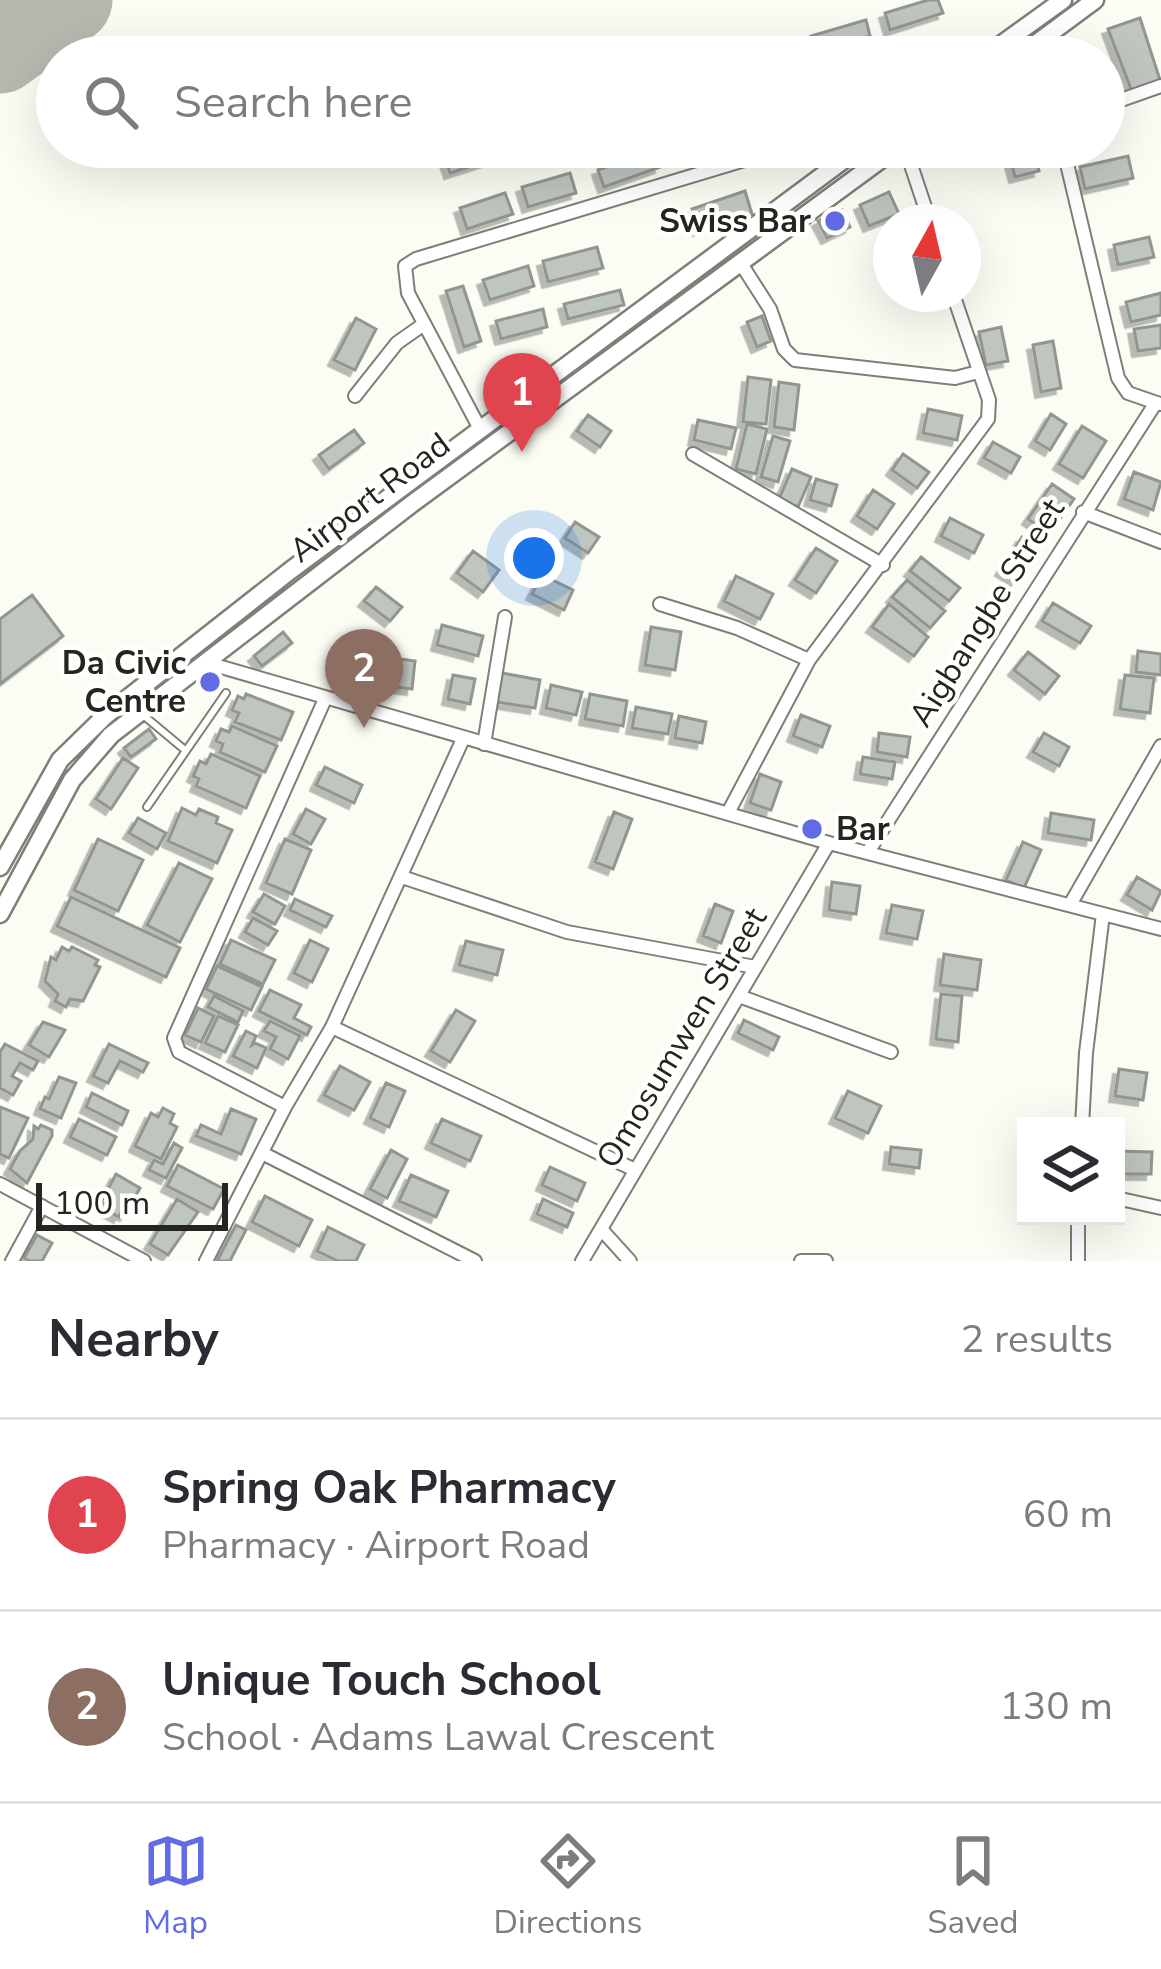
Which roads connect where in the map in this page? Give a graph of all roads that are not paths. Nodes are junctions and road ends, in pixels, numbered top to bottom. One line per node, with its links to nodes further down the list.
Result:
1 (1063, 0): 3 (main road)
2 (1095, 0): 4 (main road)
3 (1013, 36)
4 (1046, 36)
5 (1161, 86): 6 (street)
6 (1125, 99)
7 (708, 168): 15 (street)
8 (833, 168): 19 (main road, Airport Road)
9 (872, 168): 13 (main road, Airport Road)
10 (910, 168): 12 (street)
11 (1068, 168): 18 (street)
12 (923, 204)
13 (740, 262): 16 (street); 21 (main road, Airport Road)
14 (959, 312): 16 (street)
15 (424, 324): 17 (street); 19 (street)
16 (978, 372): 24 (street)
17 (355, 396)
18 (1158, 404): 22 (street, Aigbangbe Street)
19 (480, 429): 21 (main road, Airport Road)
20 (693, 454): 24 (street)
21 (407, 495): 28 (main road, Airport Road); 40 (main road, Airport Road)
22 (1083, 512): 23 (street); 39 (street, Aigbangbe Street)
23 (1161, 542)
24 (883, 565): 27 (street)
25 (660, 604): 27 (street)
26 (505, 617): 33 (street)
27 (809, 660): 37 (street)
28 (204, 662): 30 (street); 31 (main road, Airport Road)
29 (226, 693): 35 (lane)
30 (325, 699): 32 (street); 50 (street)
31 (140, 712): 35 (lane); 43 (main road, Airport Road)
32 (463, 739): 33 (street); 41 (street)
33 (484, 744): 37 (street)
34 (1161, 746): 42 (street)
35 (185, 750): 36 (lane)
36 (147, 807)
37 (729, 811): 38 (street)
38 (829, 843): 39 (street); 46 (street, Omosumwen Street)
39 (868, 852): 42 (street)
40 (0, 867)
41 (401, 877): 46 (street); 48 (street)
42 (1071, 903): 44 (street)
43 (0, 914)
44 (1103, 914): 45 (street); 51 (street)
45 (1161, 929)
46 (755, 967): 47 (street, Omosumwen Street)
47 (739, 996): 49 (street); 53 (street, Omosumwen Street)
48 (332, 1027): 50 (street); 53 (street)
49 (891, 1052)
50 (285, 1107): 52 (street)
51 (1082, 1117)
52 (264, 1154): 62 (street); 63 (street)
53 (633, 1168): 59 (street, Omosumwen Street)
54 (0, 1184): 56 (street)
55 (1125, 1200): 57 (street)
56 (42, 1206): 60 (street); 61 (street)
57 (1161, 1208)
58 (1078, 1225): 68 (street)
59 (601, 1229): 64 (street, Omosumwen Street); 65 (street)
60 (13, 1261)
61 (144, 1261)
62 (206, 1261)
63 (475, 1261)
64 (582, 1261)
65 (630, 1261)
66 (801, 1261): 67 (street)
67 (826, 1261)
68 (1078, 1261)

